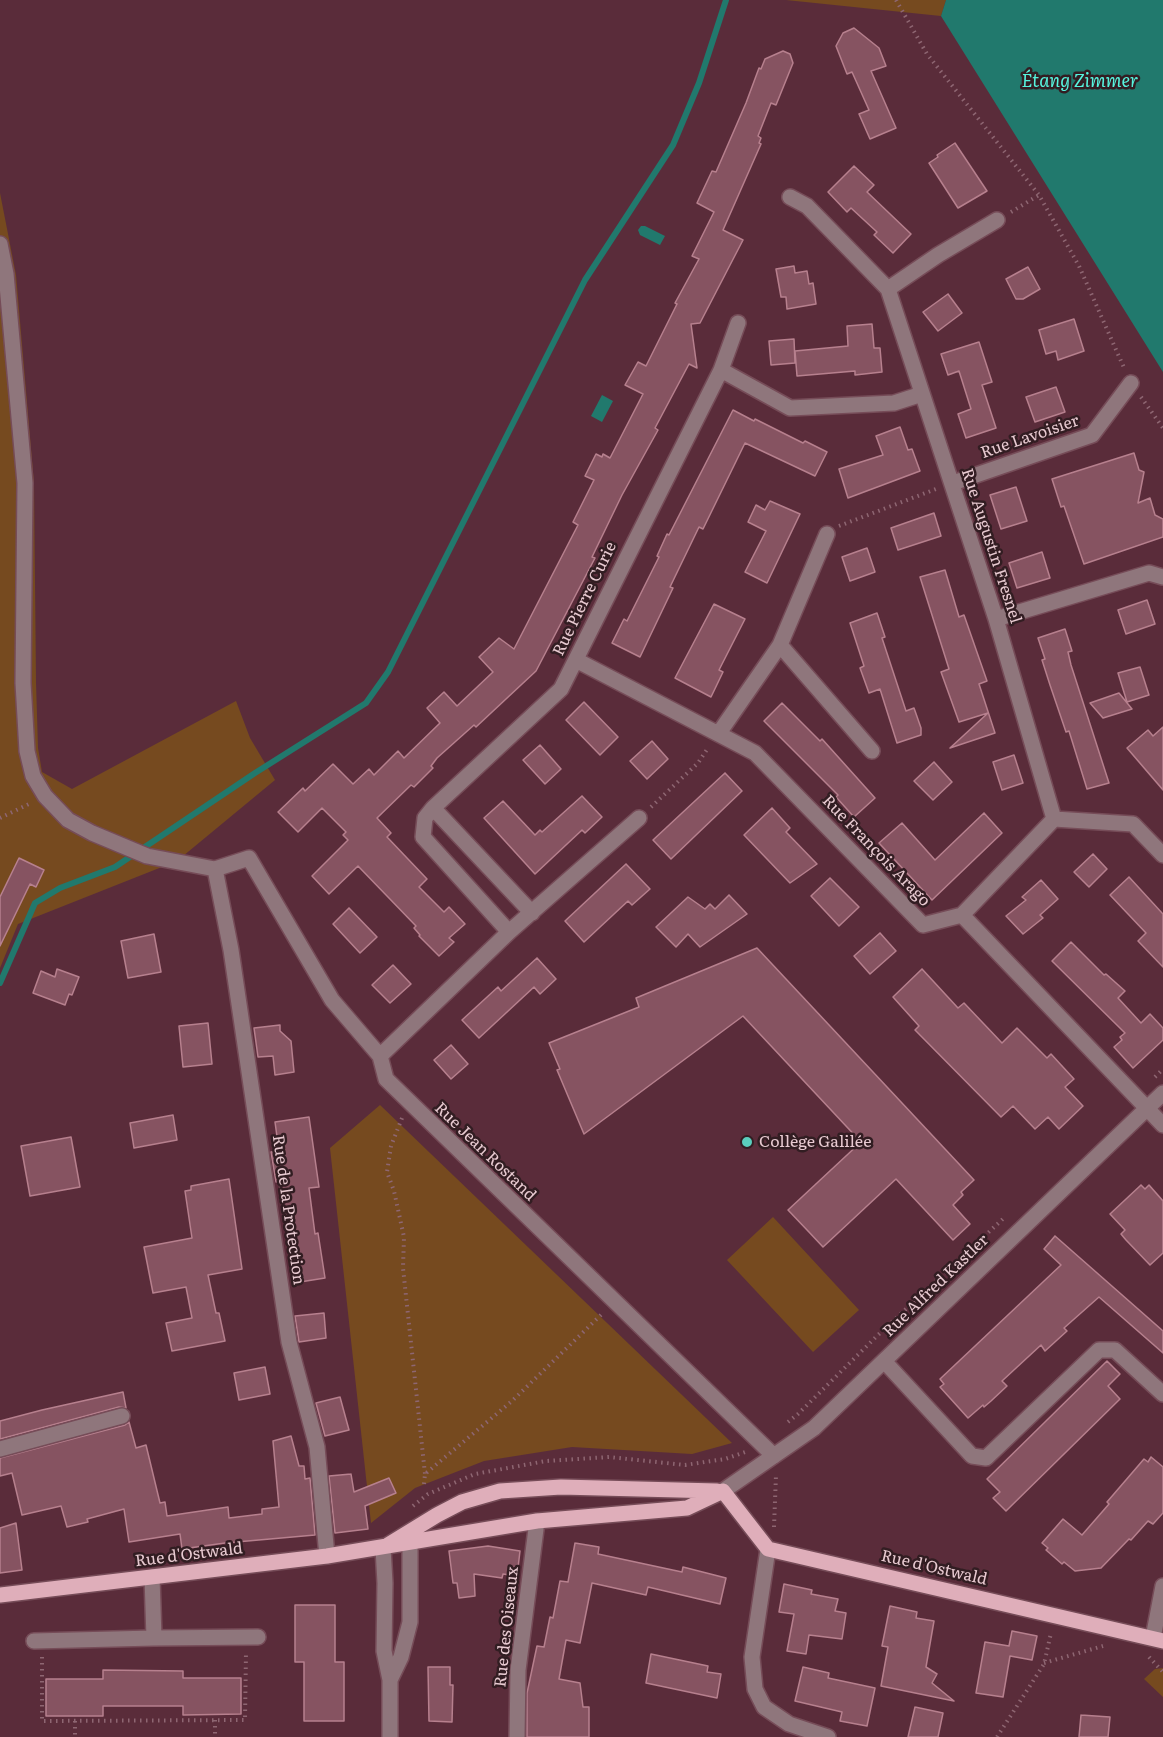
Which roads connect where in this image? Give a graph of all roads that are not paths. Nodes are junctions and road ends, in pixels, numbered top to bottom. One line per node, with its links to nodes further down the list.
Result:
1 (790, 197): 4 (street, Rue Augustin Fresnel)
2 (998, 220): 4 (street)
3 (0, 244): 21 (street)
4 (888, 289): 8 (street, Rue Augustin Fresnel)
5 (738, 324): 6 (street, Rue Pierre Curie)
6 (721, 370): 8 (street); 14 (street, Rue Pierre Curie)
7 (1131, 383): 9 (street, Rue Lavoisier)
8 (922, 394): 9 (street, Rue Augustin Fresnel)
9 (953, 483): 12 (street, Rue Augustin Fresnel)
10 (827, 534): 13 (street)
11 (1163, 578): 12 (street)
12 (996, 619): 19 (street, Rue Augustin Fresnel)
13 (780, 645): 15 (street); 16 (street)
14 (576, 660): 15 (street, Rue François Arago); 17 (street, Rue Pierre Curie)
15 (719, 733): 23 (street, Rue François Arago)
16 (873, 751)
17 (433, 808): 22 (street); 24 (street, Rue Pierre Curie)
18 (639, 818): 22 (street)
19 (1054, 819): 20 (street); 23 (street)
20 (1163, 855)
21 (215, 868): 25 (street, Rue Jean Rostand); 39 (street, Rue de la Protection)
22 (532, 913): 24 (street)
23 (962, 915): 27 (street)
24 (509, 933): 25 (street)
25 (380, 1056): 33 (street, Rue Jean Rostand)
26 (1163, 1093): 27 (street, Rue Alfred Kastler)
27 (1146, 1107): 28 (street); 29 (street, Rue Alfred Kastler)
28 (1163, 1125)
29 (884, 1361): 30 (street); 33 (street, Rue Alfred Kastler)
30 (1163, 1394)
31 (122, 1416): 32 (street)
32 (0, 1449)
33 (774, 1456): 34 (street, Rue Alfred Kastler)
34 (723, 1491): 35 (main road, Rue d'Ostwald); 37 (main road, Rue d'Ostwald); 38 (main road)
35 (537, 1521): 36 (main road, Rue d'Ostwald); 49 (street, Rue des Oiseaux)
36 (410, 1544): 37 (main road, Rue d'Ostwald); 47 (street)
37 (383, 1548): 39 (main road, Rue d'Ostwald); 47 (street)
38 (768, 1549): 45 (main road, Rue d'Ostwald); 50 (street)
39 (327, 1556): 40 (main road, Rue d'Ostwald)
40 (152, 1577): 42 (main road, Rue d'Ostwald); 44 (street)
41 (1163, 1586): 45 (street)
42 (0, 1595)
43 (252, 1637): 44 (street)
44 (154, 1638): 46 (street)
45 (1158, 1639)
46 (38, 1641)
47 (390, 1680): 48 (street)
48 (390, 1737)
49 (517, 1737)
50 (828, 1737)

